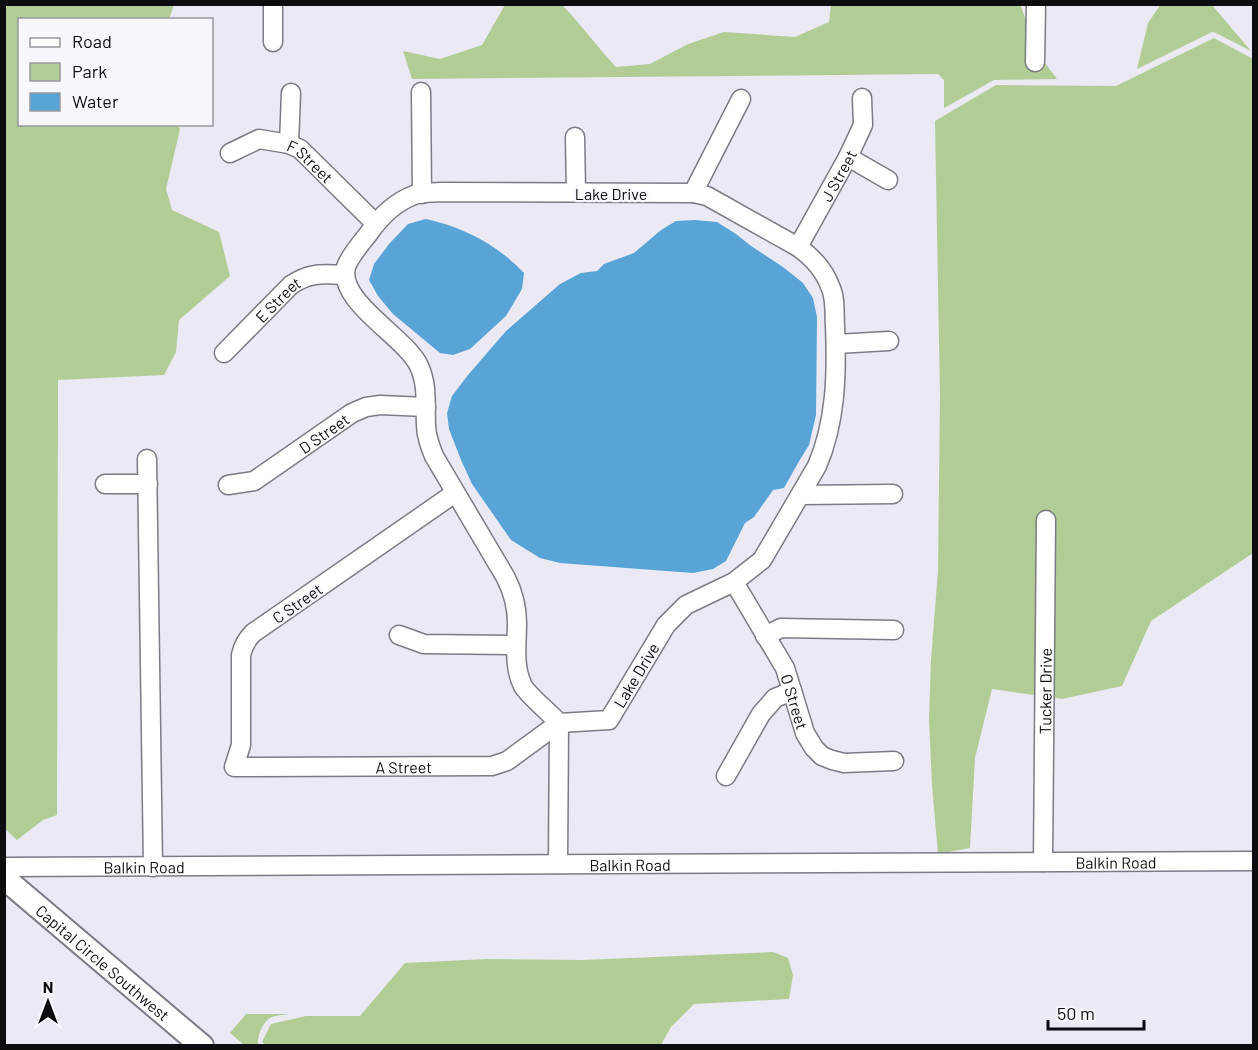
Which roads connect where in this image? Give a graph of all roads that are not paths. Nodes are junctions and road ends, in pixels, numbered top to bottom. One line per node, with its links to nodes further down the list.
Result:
1 (273, 4): 3 (street)
2 (1036, 4): 4 (street)
3 (273, 42)
4 (1035, 62)
5 (422, 92): 16 (street)
6 (291, 93): 10 (street)
7 (862, 98): 12 (street, J Street)
8 (741, 99): 15 (street)
9 (575, 137): 14 (street)
10 (290, 144): 11 (street, F Street); 17 (street, F Street)
11 (230, 153)
12 (848, 157): 13 (street); 18 (street, J Street)
13 (888, 180)
14 (576, 192): 15 (street, Lake Drive); 16 (street, Lake Drive)
15 (693, 193): 18 (street, Lake Drive)
16 (422, 194): 17 (street, Lake Drive)
17 (375, 224): 19 (street, Lake Drive)
18 (798, 247): 21 (street, Lake Drive)
19 (345, 274): 22 (street, E Street); 23 (street)
20 (889, 341): 21 (street)
21 (836, 344): 30 (street, Lake Drive)
22 (224, 352)
23 (426, 407): 27 (street, D Street); 28 (street)
24 (147, 459): 26 (street)
25 (105, 484): 26 (street)
26 (148, 484): 46 (street)
27 (228, 485)
28 (455, 493): 36 (street); 40 (street, C Street)
29 (893, 494): 30 (street)
30 (801, 495): 32 (street, Lake Drive)
31 (1046, 520): 43 (street, Tucker Drive)
32 (734, 582): 35 (street, O Street); 38 (street, Lake Drive)
33 (894, 630): 35 (street)
34 (399, 635): 36 (street)
35 (765, 636): 37 (street, O Street)
36 (515, 645): 38 (street)
37 (792, 691): 39 (street, O Street); 41 (street)
38 (559, 723): 40 (street, A Street); 44 (street)
39 (894, 761)
40 (234, 767)
41 (726, 776)
42 (1254, 861): 43 (street, Balkin Road)
43 (1043, 862): 44 (street, Balkin Road)
44 (558, 864): 46 (street, Balkin Road)
45 (4, 867): 46 (street, Balkin Road)
46 (153, 867)
47 (4, 878): 48 (main road, Capital Circle Southwest)
48 (202, 1046)

